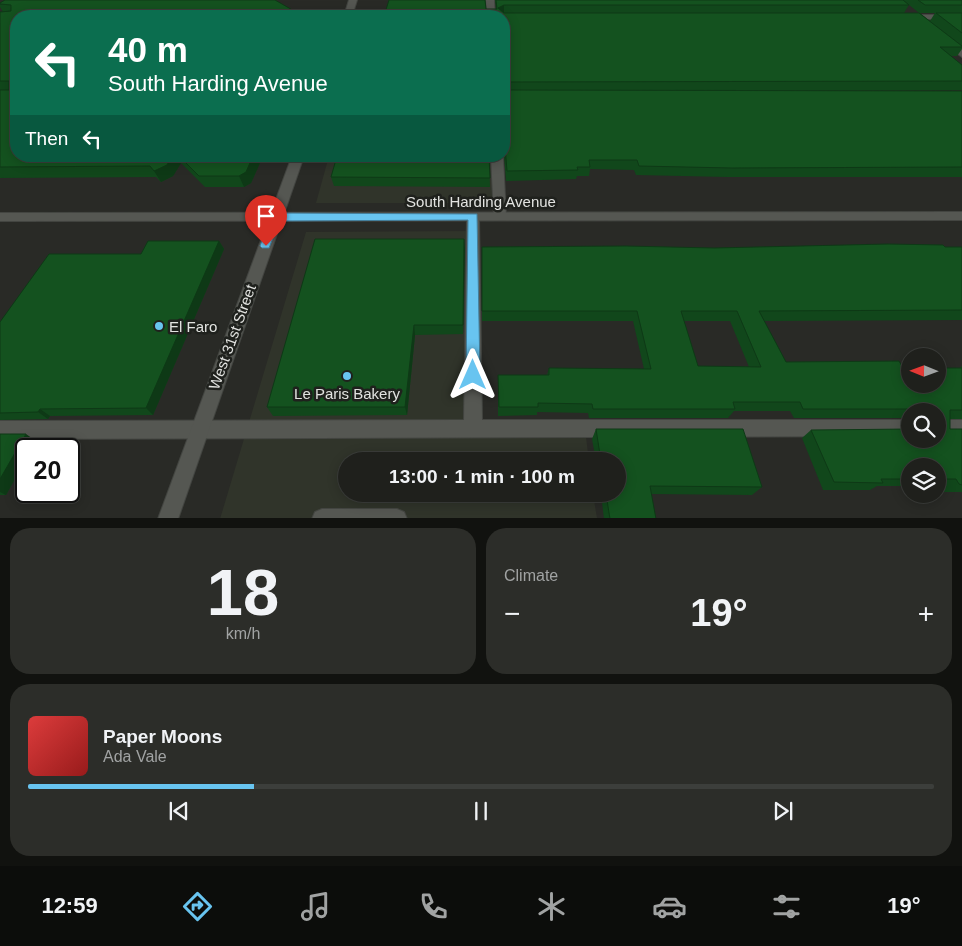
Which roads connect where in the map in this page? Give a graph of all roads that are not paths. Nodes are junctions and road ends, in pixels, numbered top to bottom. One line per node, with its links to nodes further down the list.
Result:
1 (904, 6): 3 (street)
2 (900, 17): 3 (street)
3 (917, 17): 4 (street); 5 (street)
4 (962, 17)
5 (931, 29)
6 (939, 35): 7 (street)
7 (962, 54)
8 (296, 162): 12 (street, West 31st Street)
9 (497, 162): 14 (street)
10 (962, 216): 14 (street, South Harding Avenue)
11 (0, 217): 12 (street, South Harding Avenue)
12 (276, 217): 13 (street, South Harding Avenue); 19 (street, West 31st Street)
13 (473, 217): 14 (street, South Harding Avenue); 20 (street)
14 (500, 217)
15 (901, 428): 20 (street)
16 (946, 428): 17 (street)
17 (962, 428)
18 (0, 430): 19 (street)
19 (199, 430): 20 (street); 21 (street, West 31st Street)
20 (473, 430)
21 (168, 518)
22 (322, 518): 23 (street)
23 (397, 518)

